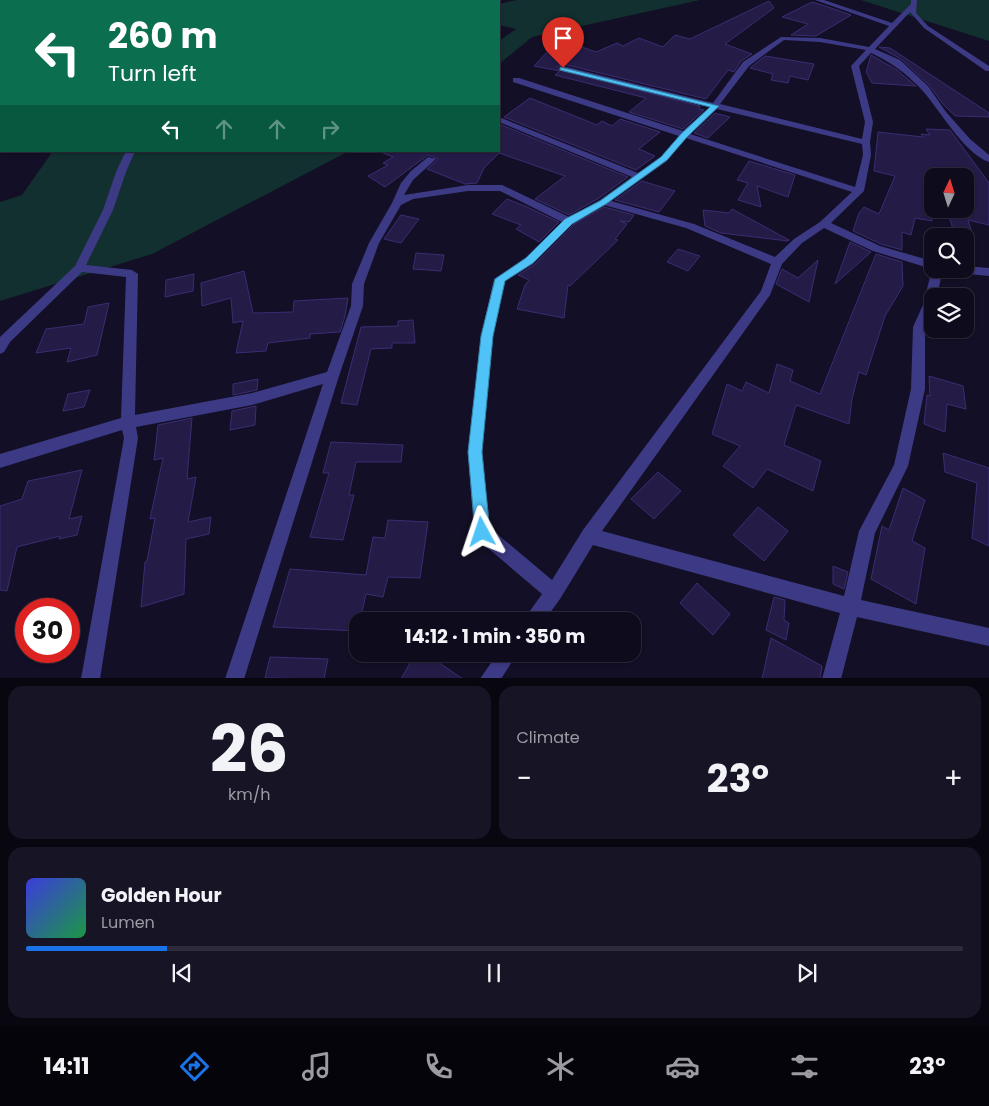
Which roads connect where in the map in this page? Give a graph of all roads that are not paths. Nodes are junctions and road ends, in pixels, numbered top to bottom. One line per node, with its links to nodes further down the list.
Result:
1 (818, 0): 3 (street)
2 (914, 1): 3 (street); 6 (street)
3 (894, 26): 4 (street)
4 (869, 49): 8 (street); 11 (street); 13 (street)
5 (563, 68): 8 (street)
6 (989, 69)
7 (516, 80): 10 (street)
8 (715, 106): 10 (street); 11 (street)
9 (500, 119): 15 (street)
10 (684, 135): 15 (street); 16 (street)
11 (866, 142): 16 (street)
12 (131, 152): 23 (street)
13 (989, 158)
14 (431, 159): 18 (street)
15 (638, 176): 17 (street)
16 (859, 191): 20 (street)
17 (603, 202): 19 (street); 21 (street)
18 (397, 203): 19 (street); 28 (street)
19 (568, 222): 32 (street)
20 (824, 224): 21 (street); 22 (street)
21 (776, 262): 31 (street)
22 (924, 263)
23 (79, 268): 27 (street); 29 (street)
24 (974, 271): 25 (street)
25 (989, 272)
26 (935, 278): 33 (street)
27 (0, 350)
28 (332, 376): 29 (street); 38 (street)
29 (128, 422): 30 (street); 37 (street)
30 (0, 461)
31 (589, 536): 32 (street); 33 (street)
32 (554, 594): 34 (street)
33 (851, 607): 35 (street); 40 (street)
34 (540, 612)
35 (989, 637)
36 (502, 662): 39 (street)
37 (90, 678)
38 (234, 678)
39 (489, 678)
40 (831, 678)

